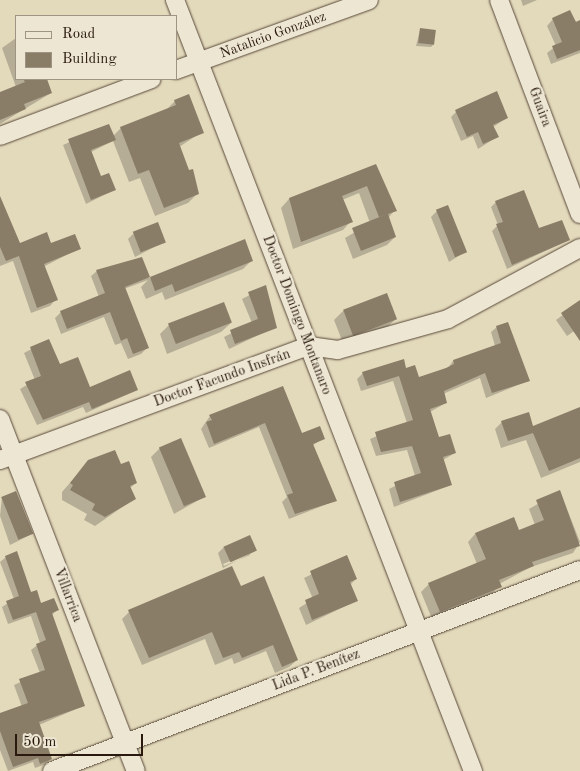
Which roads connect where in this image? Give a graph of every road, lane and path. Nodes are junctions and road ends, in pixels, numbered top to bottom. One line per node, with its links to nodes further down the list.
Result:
1 (175, 0): 4 (street, Doctor Domingo Montanaro)
2 (369, 0): 4 (street, Natalicio González)
3 (499, 0): 8 (street, Guaira)
4 (199, 61): 5 (street, Natalicio González); 10 (street, Doctor Domingo Montanaro)
5 (178, 69)
6 (149, 80): 7 (street)
7 (0, 136)
8 (580, 214)
9 (580, 248): 10 (street, Doctor Facundo Insfrán)
10 (309, 346): 12 (street, Doctor Facundo Insfrán); 14 (street, Doctor Domingo Montanaro)
11 (0, 420): 12 (street, Villarrica)
12 (6, 458): 15 (street, Villarrica)
13 (580, 570): 14 (street, Lida P. Benítez)
14 (419, 631): 15 (street, Lida P. Benítez); 18 (street, Doctor Domingo Montanaro)
15 (126, 743): 16 (street, Lida P. Benítez); 17 (street, Villarrica)
16 (52, 771)
17 (136, 771)
18 (473, 771)

